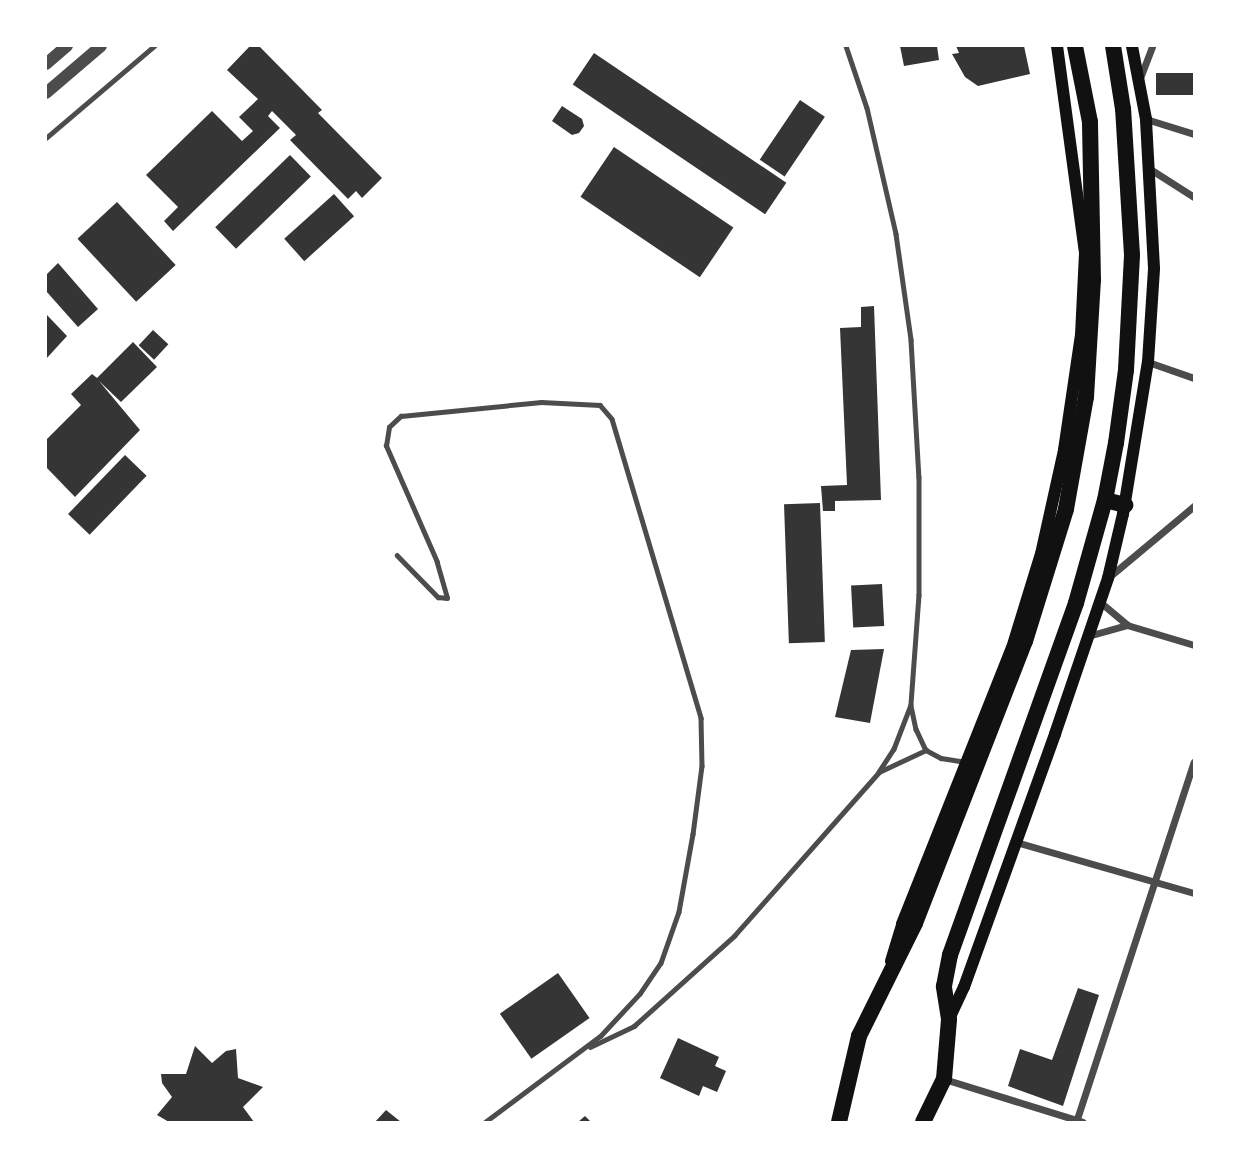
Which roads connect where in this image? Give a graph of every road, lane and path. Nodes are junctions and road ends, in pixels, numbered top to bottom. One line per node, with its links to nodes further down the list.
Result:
1 (67, 46): 10 (street)
2 (102, 46): 12 (street)
3 (154, 46): 15 (lane)
4 (846, 46): 29 (lane)
5 (1057, 46): 31 (main road)
6 (1075, 46): 37 (highway)
7 (1113, 46): 20 (highway)
8 (1132, 46): 11 (main road)
9 (1152, 46): 11 (street)
10 (46, 64)
11 (1140, 78): 13 (main road)
12 (46, 93)
13 (1146, 119): 14 (street); 16 (main road)
14 (1195, 134)
15 (46, 138)
16 (1150, 169): 17 (street); 18 (main road)
17 (1195, 197)
18 (1148, 362): 19 (street); 21 (main road)
19 (1195, 378)
20 (1105, 500): 21 (highway); 38 (highway)
21 (1125, 505): 24 (main road)
22 (1195, 506): 24 (street)
23 (397, 555): 39 (lane)
24 (1108, 578): 25 (main road)
25 (1100, 603): 26 (street); 27 (main road)
26 (1127, 625): 27 (street); 28 (street)
27 (1088, 636): 34 (main road)
28 (1195, 645)
29 (911, 705): 30 (lane); 33 (lane)
30 (926, 750): 31 (lane); 33 (lane)
31 (968, 762): 37 (main road)
32 (1195, 762): 35 (street)
33 (879, 772): 39 (lane)
34 (1016, 842): 35 (street); 38 (main road)
35 (1156, 882): 36 (street); 44 (street)
36 (1195, 893)
37 (883, 991): 42 (highway)
38 (949, 1019): 40 (highway)
39 (580, 1053): 41 (lane)
40 (944, 1079): 43 (highway); 44 (street)
41 (486, 1122)
42 (839, 1122)
43 (923, 1122)
44 (1078, 1122)

